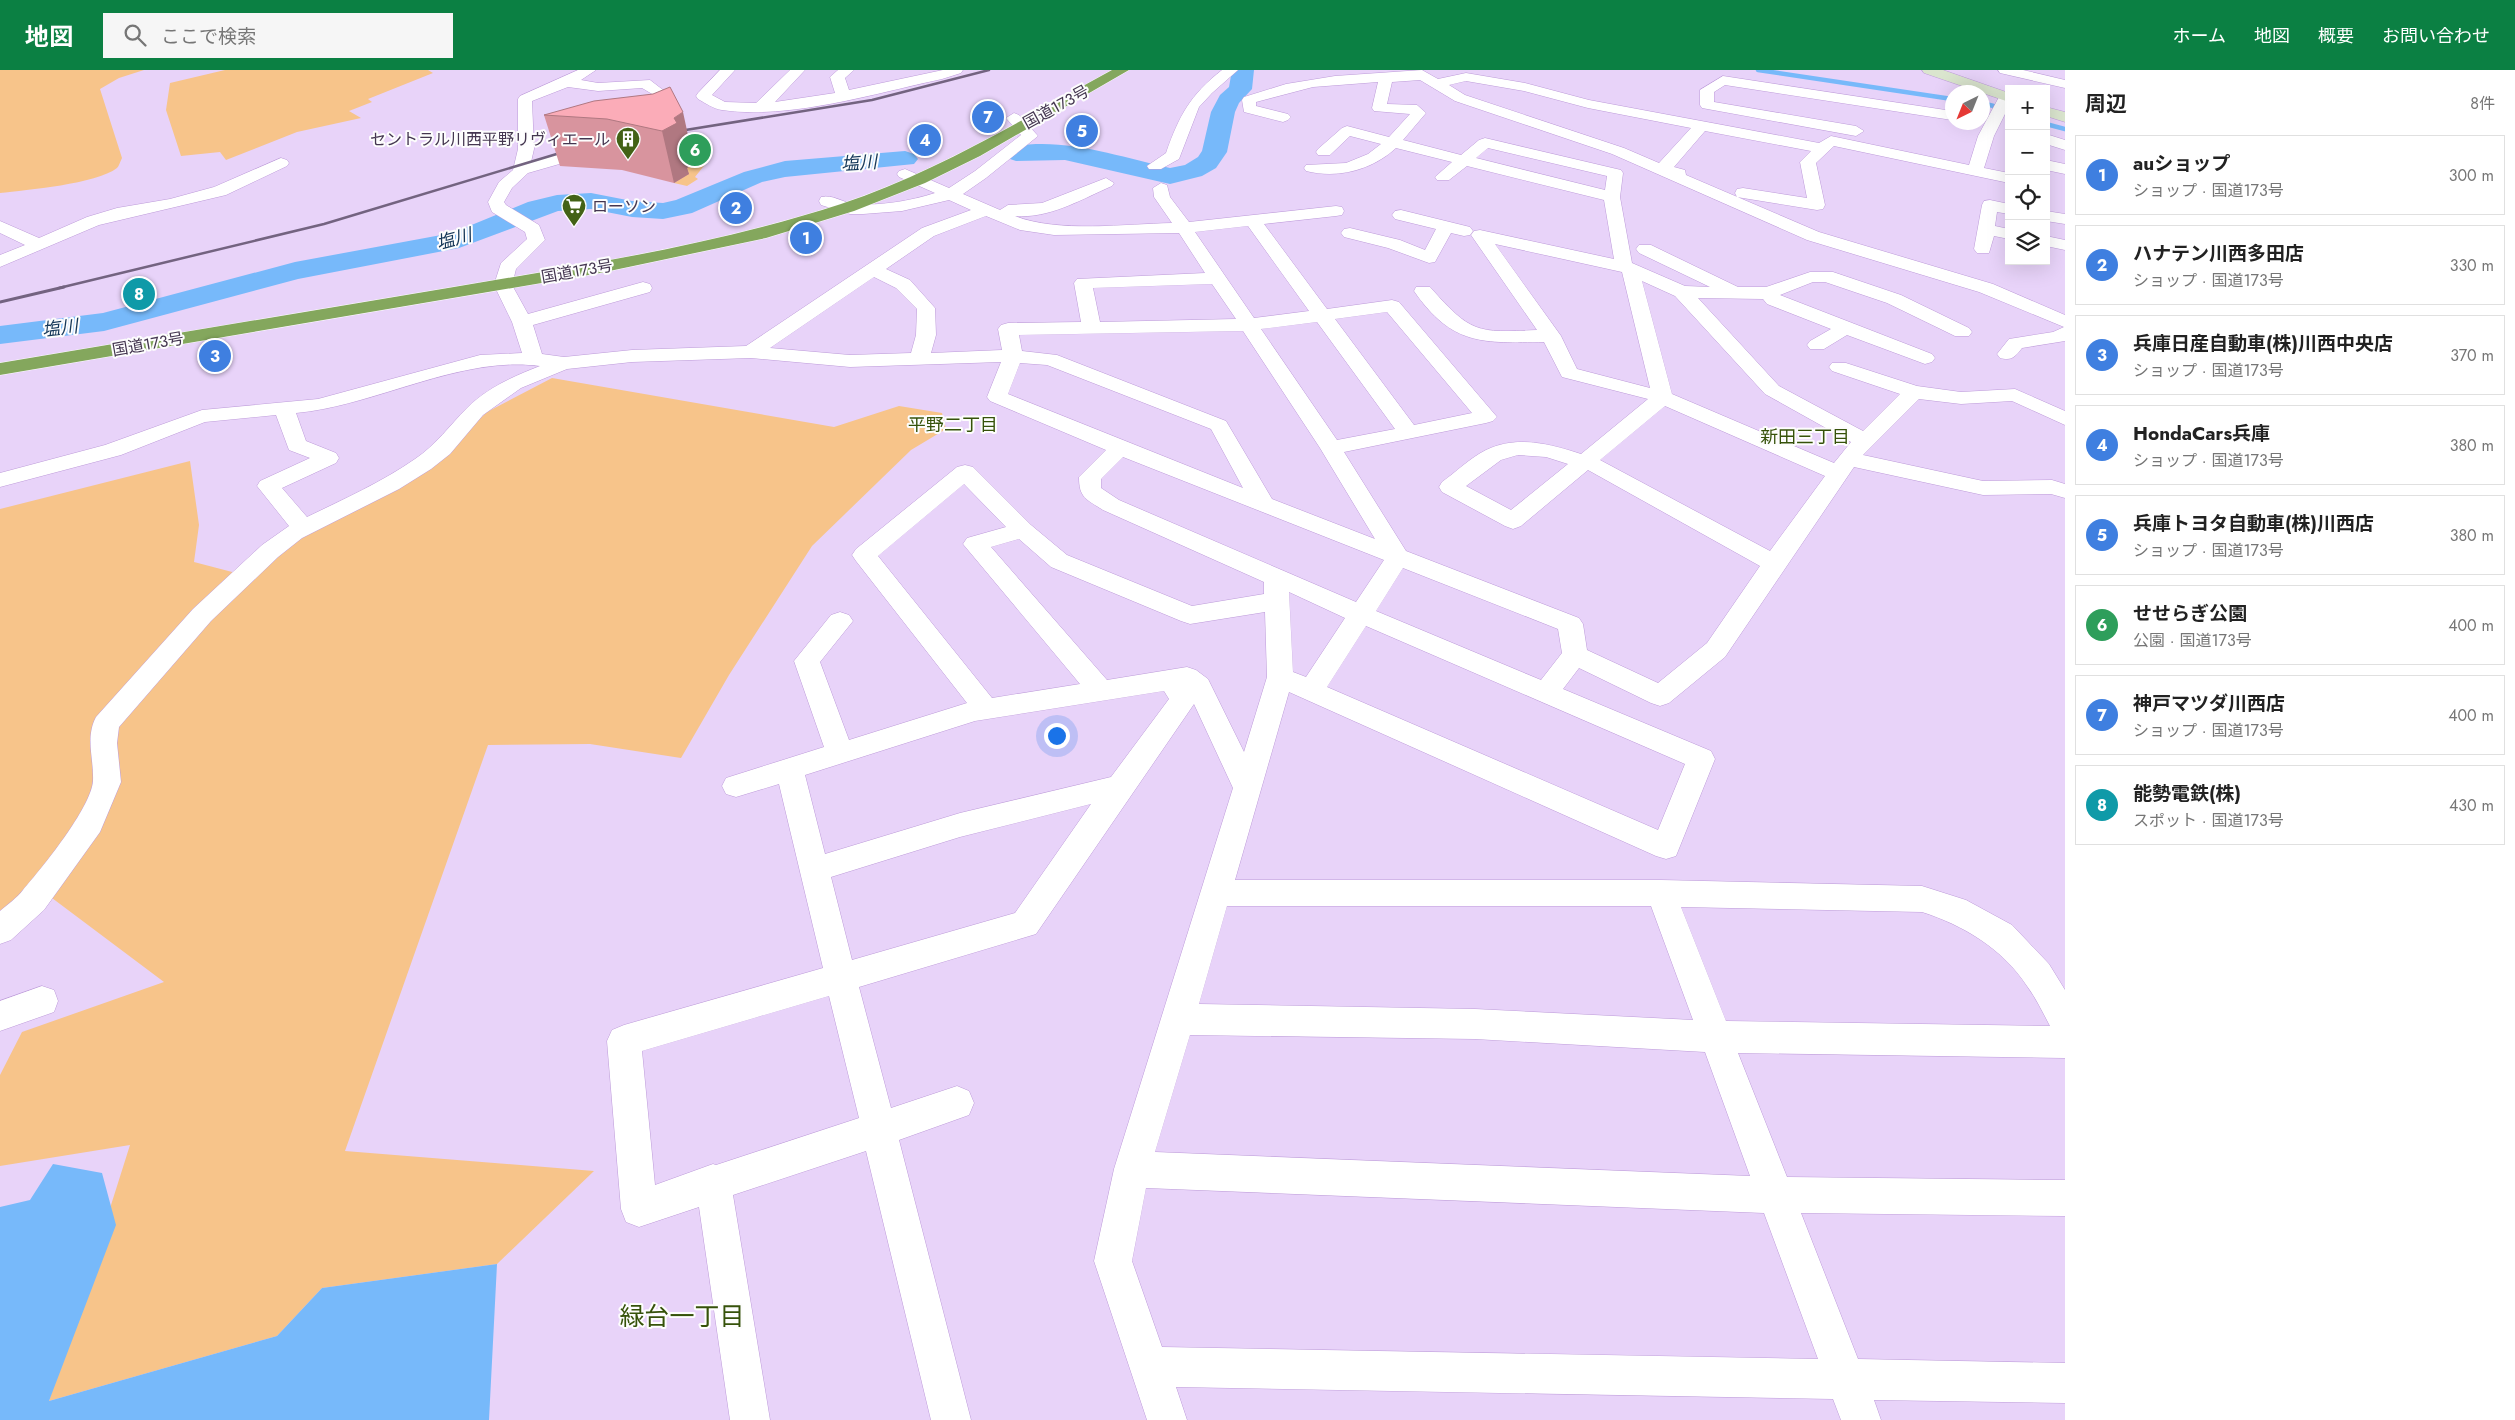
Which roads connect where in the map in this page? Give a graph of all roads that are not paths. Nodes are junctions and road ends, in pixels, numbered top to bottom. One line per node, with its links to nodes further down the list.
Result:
1 (589, 70): 16 (street)
2 (728, 70): 23 (street)
3 (798, 70): 23 (street)
4 (847, 70): 19 (street)
5 (920, 70): 12 (street)
6 (1101, 70): 30 (highway, 国道173号)
7 (1122, 70): 30 (highway, 国道173号)
8 (1231, 70): 48 (street)
9 (1492, 70): 13 (street)
10 (1929, 70): 20 (main road)
11 (2005, 70): 17 (street)
12 (949, 73): 19 (street)
13 (1466, 76): 14 (street); 25 (street)
14 (1424, 77): 15 (street); 42 (street)
15 (1386, 78): 27 (street); 37 (street)
16 (567, 82): 21 (street); 53 (street)
17 (2065, 85): 18 (street)
18 (2050, 91)
19 (842, 96): 23 (street)
20 (2005, 97)
21 (669, 100)
22 (2005, 100): 29 (street)
23 (760, 108)
24 (2050, 111): 28 (main road)
25 (1643, 115): 32 (street); 42 (street)
26 (1945, 115): 35 (street)
27 (1283, 117)
28 (2065, 117)
29 (1990, 119)
30 (1018, 122): 56 (highway, 国道173号); 59 (street)
31 (1990, 122): 33 (street)
32 (1701, 126): 40 (street); 52 (street)
33 (2005, 126)
34 (1986, 130): 44 (street)
35 (1873, 134)
36 (2050, 140): 39 (street)
37 (1394, 142): 43 (street); 46 (street); 50 (street)
38 (606, 146): 53 (street)
39 (2065, 146)
40 (1822, 148): 52 (street); 54 (street)
41 (1961, 150): 44 (street)
42 (1618, 151): 52 (street); 55 (street)
43 (1324, 152)
44 (1980, 153): 45 (street); 54 (street)
45 (1999, 157)
46 (1465, 160): 55 (street); 57 (street); 63 (street)
47 (281, 163): 81 (street)
48 (1155, 166)
49 (2050, 166): 51 (street)
50 (1312, 168)
51 (2065, 168)
52 (1663, 169): 101 (street)
53 (522, 170): 92 (street)
54 (1975, 170): 58 (street)
55 (1616, 173): 63 (street)
56 (912, 177): 62 (street); 64 (highway, 国道173号); 65 (highway, 国道173号)
57 (1443, 177)
58 (2005, 177)
59 (966, 183): 60 (street); 62 (street)
60 (1106, 183)
61 (1161, 188): 75 (street)
62 (951, 194): 65 (street); 67 (street)
63 (1612, 197): 83 (street)
64 (827, 201): 65 (street); 92 (highway, 国道173号)
65 (848, 207): 92 (highway, 国道173号)
66 (2005, 208): 76 (street)
67 (986, 210): 75 (street); 90 (street)
68 (1336, 210): 72 (street)
69 (1401, 214): 74 (street)
70 (2050, 217): 71 (street)
71 (2065, 219)
72 (1252, 220): 75 (street); 99 (street)
73 (0, 226): 81 (street)
74 (1446, 227): 79 (street); 87 (street)
75 (1184, 228): 91 (street)
76 (1986, 229): 78 (street); 86 (street)
77 (1350, 233): 87 (street)
78 (2005, 233)
79 (1480, 235): 89 (street); 107 (street)
80 (2050, 242): 82 (street)
81 (39, 245): 88 (street)
82 (2065, 245)
83 (1620, 246): 85 (street); 89 (street)
84 (1675, 248): 85 (street)
85 (1645, 249): 96 (street)
86 (1983, 249)
87 (1429, 258): 94 (street)
88 (0, 262)
89 (1627, 268): 95 (street); 120 (street)
90 (874, 270): 109 (street); 112 (street)
91 (1217, 278): 102 (street); 104 (street)
92 (504, 279): 100 (street); 115 (highway, 国道173号); 118 (highway, 国道173号)
93 (643, 288): 100 (street)
94 (1423, 291): 98 (street); 107 (street)
95 (1682, 292): 96 (street); 124 (street)
96 (1738, 293): 97 (street)
97 (1768, 293): 103 (street); 105 (street)
98 (1392, 306): 99 (street); 123 (street)
99 (1323, 315): 102 (street); 123 (street)
100 (522, 322): 114 (street)
101 (2065, 322)
102 (1249, 325): 104 (street); 126 (street)
103 (1847, 327): 108 (street); 113 (street)
104 (1092, 328): 111 (street)
105 (1962, 332)
106 (2065, 333): 110 (street)
107 (1551, 336): 120 (street)
108 (1817, 345)
109 (751, 352): 112 (street); 116 (street)
110 (2008, 354)
111 (1013, 356): 112 (street); 125 (street); 131 (street)
112 (920, 358)
113 (1925, 358)
114 (534, 359): 116 (street); 121 (street)
115 (0, 360)
116 (564, 363): 132 (street)
117 (1839, 367): 119 (street)
118 (0, 369)
119 (1914, 392): 122 (street); 124 (street)
120 (1663, 397): 127 (street); 128 (street)
121 (284, 408): 129 (street); 132 (street)
122 (2065, 419)
123 (1408, 432): 126 (street)
124 (1865, 441): 128 (street)
125 (1120, 448): 131 (street); 136 (street)
126 (1331, 448): 134 (street)
127 (1584, 462): 127 (street); 135 (street)
128 (1843, 466): 130 (street); 135 (street)
129 (0, 480)
130 (2065, 491)
131 (1264, 505): 134 (street)
132 (304, 528): 154 (street)
133 (1023, 530): 136 (street); 143 (street); 145 (street)
134 (1398, 557): 137 (street); 139 (street)
135 (1774, 563): 139 (street)
136 (1277, 589): 137 (street); 140 (street)
137 (1360, 614): 142 (street); 144 (street)
138 (840, 621): 146 (street)
139 (1575, 655): 144 (street)
140 (1280, 677): 142 (street); 150 (street)
141 (1171, 680): 143 (street); 149 (street); 150 (street)
142 (1311, 690): 144 (street)
143 (1102, 692): 145 (street)
144 (1546, 692)
145 (986, 709): 146 (street)
146 (840, 753): 147 (street)
147 (789, 769): 148 (street); 151 (street)
148 (736, 786)
149 (1120, 786): 151 (street); 155 (street)
150 (1247, 788): 152 (street)
151 (814, 870): 155 (street)
152 (1216, 893): 153 (street); 158 (street)
153 (1661, 893): 159 (street); 160 (street)
154 (0, 930)
155 (841, 978): 163 (street); 165 (street)
156 (42, 1001): 157 (street)
157 (0, 1016)
158 (1178, 1019): 160 (street); 164 (street)
159 (2065, 1021)
160 (1716, 1037): 161 (street); 166 (street)
161 (2065, 1042)
162 (957, 1103): 163 (street)
163 (878, 1129): 165 (street); 172 (street)
164 (1132, 1169): 166 (street); 168 (street)
165 (714, 1182): 171 (street)
166 (1776, 1195): 167 (street); 169 (street)
167 (2065, 1198)
168 (1149, 1367): 169 (street); 173 (street)
169 (1847, 1380): 170 (street); 174 (street)
170 (2065, 1383)
171 (750, 1420)
172 (951, 1420)
173 (1167, 1420)
174 (1861, 1420)

